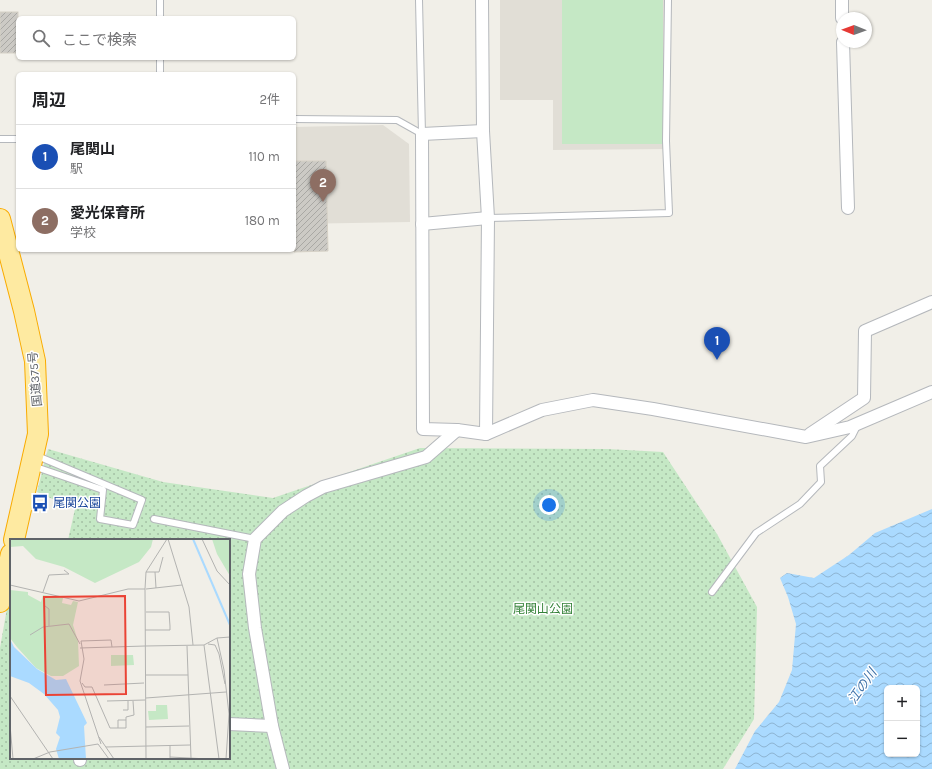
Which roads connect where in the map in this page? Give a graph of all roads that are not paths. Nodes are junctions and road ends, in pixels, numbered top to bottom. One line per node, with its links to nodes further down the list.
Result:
1 (160, 0): 7 (lane)
2 (419, 0): 13 (lane)
3 (482, 0): 12 (street)
4 (668, 0): 17 (lane)
5 (842, 0): 6 (street)
6 (842, 12)
7 (160, 16)
8 (843, 48): 16 (street)
9 (160, 60): 10 (lane)
10 (160, 72)
11 (296, 119): 13 (lane)
12 (483, 131): 13 (street); 17 (street)
13 (422, 134): 19 (street)
14 (0, 139): 15 (lane)
15 (16, 139)
16 (848, 208)
17 (488, 218): 19 (street); 24 (street)
18 (0, 219): 26 (highway, 国道375号)
19 (422, 224): 23 (street)
20 (932, 302): 25 (street)
21 (932, 392): 22 (street)
22 (857, 424): 25 (street); 31 (lane)
23 (457, 430): 24 (street); 29 (street)
24 (486, 434): 25 (street)
25 (806, 437)
26 (32, 460): 26 (lane); 28 (highway, 国道375号)
27 (154, 519): 29 (lane)
28 (14, 539)
29 (255, 539): 34 (street)
30 (10, 558): 32 (highway)
31 (712, 592)
32 (0, 602)
33 (230, 724): 34 (street)
34 (272, 726): 35 (street)
35 (282, 769)

